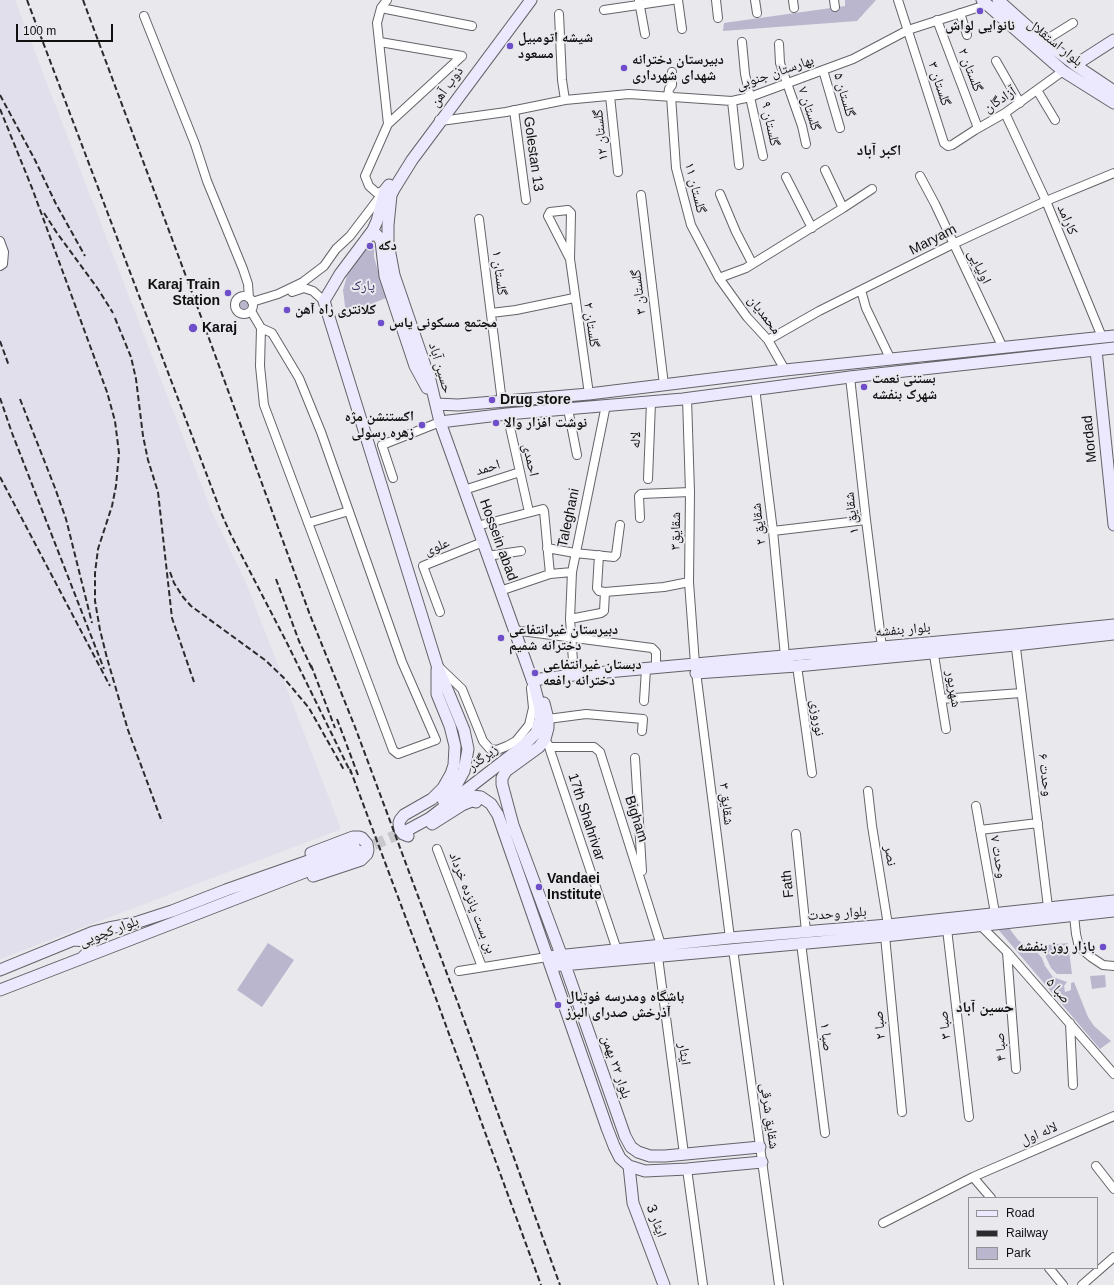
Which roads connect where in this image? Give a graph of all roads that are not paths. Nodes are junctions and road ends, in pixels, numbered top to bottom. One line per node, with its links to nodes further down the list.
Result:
1 (387, 0): 12 (street)
2 (524, 0): 48 (main road, ذوب آهن)
3 (531, 0): 48 (main road, ذوب آهن)
4 (672, 0): 10 (street)
5 (678, 0): 22 (street)
6 (716, 0): 18 (street)
7 (755, 0): 14 (street)
8 (898, 0): 23 (street, گلستان ۳)
9 (999, 0): 26 (main road, بلوار استقلال)
10 (639, 2): 13 (street); 24 (street)
11 (984, 2): 15 (street, بهارستان جنوبی); 34 (main road, بلوار استقلال)
12 (381, 8): 21 (street); 28 (street)
13 (604, 10)
14 (757, 13)
15 (960, 13): 19 (street, بهارستان جنوبی); 25 (street)
16 (559, 14): 42 (street)
17 (144, 16): 81 (street)
18 (718, 18)
19 (937, 20): 23 (street, بهارستان جنوبی); 52 (street, گلستان ۲)
20 (1073, 23): 26 (street)
21 (472, 26)
22 (682, 29)
23 (908, 30): 33 (street, بهارستان جنوبی); 54 (street, گلستان ۳)
24 (645, 34)
25 (967, 35)
26 (1044, 40): 32 (main road, بلوار استقلال)
27 (1114, 40): 32 (main road)
28 (380, 42): 50 (street); 50 (street)
29 (742, 42): 41 (street, گلستان ۹)
30 (780, 44): 36 (street, گلستان ۷)
31 (996, 61): 44 (street)
32 (1075, 65): 38 (main road, بلوار استقلال)
33 (823, 70): 36 (street, بهارستان جنوبی); 51 (street, گلستان ۵)
34 (1063, 71): 37 (street, آزادگان); 45 (main road, بلوار استقلال)
35 (672, 72): 40 (street)
36 (786, 83): 41 (street, بهارستان جنوبی); 53 (street, گلستان ۷)
37 (1037, 90): 44 (street, آزادگان); 49 (street)
38 (1114, 91)
39 (610, 96): 40 (street, بهارستان جنوبی); 42 (street, بهارستان جنوبی); 58 (street, گلستان ۱۲)
40 (670, 96): 43 (street, بهارستان جنوبی); 77 (street, گلستان ۱۱)
41 (750, 97): 43 (street, بهارستان جنوبی); 55 (street, گلستان ۹)
42 (565, 100): 46 (street, بهارستان جنوبی)
43 (732, 101): 56 (street)
44 (1020, 103): 47 (street, آزادگان)
45 (1114, 103)
46 (514, 110): 48 (street, بهارستان جنوبی); 66 (street, Golestan 13)
47 (1005, 113): 52 (street, آزادگان); 67 (street, کارامد)
48 (439, 120): 63 (main road, ذوب آهن)
49 (1055, 120)
50 (388, 124): 63 (street)
51 (840, 128)
52 (978, 128): 54 (street, آزادگان)
53 (806, 144)
54 (948, 146)
55 (763, 156)
56 (739, 165)
57 (825, 170): 68 (street)
58 (618, 172)
59 (1114, 173): 67 (street, Maryam)
60 (920, 176): 73 (street, اولیایی)
61 (786, 177): 70 (street)
62 (872, 189): 68 (street)
63 (388, 193): 71 (main road); 81 (street); 105 (main road, حسین آباد)
64 (720, 194): 75 (street)
65 (641, 195): 98 (street, گلستان ۳)
66 (526, 200)
67 (1046, 201): 73 (street, Maryam); 85 (street, کارامد)
68 (843, 208): 70 (street)
69 (480, 219): 82 (street, گلستان ۱)
70 (812, 228): 75 (street)
71 (365, 240): 80 (main road); 105 (main road, حسین آباد)
72 (0, 241): 76 (street)
73 (953, 244): 78 (street, Maryam); 87 (street, اولیایی)
74 (570, 259): 74 (street, گلستان ۲); 79 (street, گلستان ۲)
75 (752, 264): 77 (street)
76 (0, 266)
77 (719, 278): 86 (street, محمدیان)
78 (861, 290): 86 (street, Maryam); 92 (street)
79 (574, 298): 82 (street); 100 (street, گلستان ۲)
80 (324, 301): 81 (street); 150 (main road)
81 (251, 304): 83 (street)
82 (491, 313): 103 (street, گلستان ۱)
83 (261, 328): 119 (street); 123 (street)
84 (1114, 336): 85 (main road)
85 (1102, 337): 87 (main road)
86 (768, 340): 94 (street, محمدیان)
87 (1003, 348): 90 (main road)
88 (1114, 348): 89 (main road)
89 (1096, 350): 93 (main road); 116 (main road, Mordad)
90 (929, 356): 91 (main road); 93 (main road)
91 (910, 358): 92 (main road); 95 (main road)
92 (891, 360): 94 (main road)
93 (931, 368): 95 (main road)
94 (785, 370): 97 (main road)
95 (912, 371): 96 (main road)
96 (850, 377): 99 (main road); 122 (street, شقایق ۱)
97 (683, 383): 98 (main road); 101 (main road)
98 (667, 385): 100 (main road); 102 (main road)
99 (755, 388): 101 (main road); 127 (street, شقایق ۲)
100 (589, 394): 103 (main road)
101 (685, 398): 102 (main road); 118 (street, شقایق۳)
102 (671, 400): 104 (main road)
103 (502, 402): 106 (main road)
104 (651, 402): 107 (main road); 115 (street, لاله)
105 (436, 404): 106 (main road); 111 (main road, Hossein abad)
106 (458, 405): 110 (main road)
107 (606, 405): 108 (main road); 131 (street, Taleghani)
108 (568, 409): 109 (main road); 112 (street)
109 (507, 414): 110 (main road); 113 (street, احمدی)
110 (460, 421): 111 (main road)
111 (440, 422): 114 (street); 117 (main road, Hossein abad)
112 (577, 455)
113 (520, 472): 117 (street, احمد); 120 (street, احمدی)
114 (393, 478)
115 (648, 479)
116 (1112, 486): 124 (main road, Mordad)
117 (464, 490): 125 (main road, Hossein abad)
118 (690, 492): 121 (street); 136 (street, شقایق۳)
119 (349, 511): 123 (street); 123 (street)
120 (529, 512): 125 (street); 129 (street)
121 (640, 518)
122 (866, 520): 127 (street); 146 (street, شقایق ۱)
123 (308, 523)
124 (1114, 525)
125 (477, 526): 128 (main road, Hossein abad)
126 (620, 526): 132 (street)
127 (774, 531): 148 (street, شقایق ۲)
128 (483, 542): 133 (main road, Hossein abad); 139 (street, علوی)
129 (547, 548): 131 (street); 135 (street)
130 (521, 552): 133 (street)
131 (574, 553): 132 (street); 134 (street, Taleghani)
132 (599, 555): 138 (street)
133 (487, 556): 137 (main road, Hossein abad)
134 (572, 572): 135 (street); 140 (street, Taleghani)
135 (550, 574): 137 (street)
136 (689, 582): 138 (street); 153 (street, شقایق۳)
137 (500, 591): 142 (main road, Hossein abad)
138 (605, 592): 140 (street)
139 (440, 612)
140 (570, 619): 144 (street, Taleghani)
141 (1114, 625): 145 (main road, بلوار بنفشه)
142 (514, 630): 144 (street); 155 (main road, Hossein abad)
143 (1114, 634): 145 (main road, بلوار بنفشه)
144 (571, 638): 152 (street); 154 (street, Taleghani)
145 (1015, 640): 147 (main road, بلوار بنفشه); 156 (street, وحدت ۶)
146 (882, 647): 147 (main road, بلوار بنفشه); 148 (main road, بلوار بنفشه)
147 (933, 647): 151 (main road, بلوار بنفشه); 157 (street, شهریور)
148 (785, 656): 149 (main road, بلوار بنفشه)
149 (748, 664): 151 (main road, بلوار بنفشه); 153 (main road, بلوار بنفشه)
150 (437, 665): 155 (street); 166 (main road); 172 (main road)
151 (797, 666): 164 (street, نوروزی)
152 (651, 669): 153 (main road, بلوار بنفشه); 154 (main road, بلوار بنفشه); 158 (street)
153 (696, 669): 190 (street, شقایق ۳)
154 (574, 675): 155 (main road, بلوار بنفشه)
155 (532, 680): 159 (main road); 166 (main road, زیرگذر)
156 (1021, 693): 157 (street); 168 (street, وحدت ۶)
157 (941, 699): 160 (street, شهریور)
158 (644, 701)
159 (548, 719): 161 (street); 162 (main road)
160 (946, 729)
161 (642, 731)
162 (547, 743): 175 (main road, بلوار ۲۲ بهمن); 177 (street, Bigham); 195 (street, 17th Shahrivar)
163 (635, 758): 177 (street)
164 (812, 773)
165 (868, 791): 184 (street, نصر)
166 (454, 795): 169 (main road, زیرگذر); 172 (main road, بلوار ۲۲ بهمن)
167 (976, 806): 170 (street, وحدت ۷)
168 (1038, 822): 170 (street); 180 (street, وحدت ۶)
169 (405, 828)
170 (980, 830): 182 (street, وحدت ۷)
171 (796, 834): 187 (street, Fath)
172 (507, 843): 176 (main road, بلوار ۲۲ بهمن)
173 (358, 848): 178 (main road)
174 (437, 848): 203 (street, بن بست پانزده خرداد)
175 (526, 860): 176 (main road); 200 (main road, بلوار ۲۲ بهمن)
176 (514, 864): 201 (main road, بلوار ۲۲ بهمن)
177 (643, 884): 193 (street, Bigham)
178 (227, 895): 178 (main road); 191 (main road, بلوار کچویی); 198 (main road, بلوار کچویی)
179 (1114, 901): 180 (main road, بلوار وحدت)
180 (1048, 907): 182 (main road, بلوار وحدت)
181 (1114, 911): 183 (main road, بلوار وحدت)
182 (995, 913): 184 (main road, بلوار وحدت)
183 (1074, 916): 185 (main road, بلوار وحدت); 202 (street)
184 (888, 925): 188 (main road, بلوار وحدت)
185 (981, 926): 186 (main road, بلوار وحدت); 196 (street, صبا ۵)
186 (946, 930): 189 (main road, بلوار وحدت); 213 (street, صبا ۳)
187 (806, 931): 188 (main road, بلوار وحدت); 190 (main road, بلوار وحدت)
188 (868, 932): 189 (main road, بلوار وحدت); 192 (main road, بلوار وحدت)
189 (885, 936): 211 (street, صبا ۲)
190 (730, 938): 193 (main road, بلوار وحدت)
191 (73, 940): 198 (main road); 204 (main road, بلوار کچویی)
192 (801, 943): 194 (main road, بلوار وحدت); 214 (street, صبا ۱)
193 (661, 945): 195 (main road, بلوار وحدت)
194 (733, 949): 197 (main road, بلوار وحدت); 215 (street, شقایق شرقی)
195 (617, 950): 199 (main road, بلوار وحدت)
196 (1007, 952): 207 (street, صبا ۵); 208 (street, صبا ۴)
197 (658, 957): 199 (main road, بلوار وحدت); 216 (street, ایثار)
198 (82, 958): 206 (main road, بلوار کچویی)
199 (581, 958): 200 (main road, بلوار وحدت)
200 (563, 960): 201 (main road, بلوار وحدت); 216 (main road, بلوار ۲۲ بهمن)
201 (549, 962): 203 (street); 218 (main road, بلوار ۲۲ بهمن)
202 (1114, 966)
203 (482, 967): 205 (street)
204 (0, 970)
205 (459, 971)
206 (0, 990)
207 (1070, 1023): 209 (street, صبا ۵); 210 (street)
208 (1016, 1069)
209 (1114, 1074)
210 (1073, 1085)
211 (902, 1112)
212 (1114, 1116): 221 (street, لاله اول)
213 (969, 1117)
214 (825, 1133)
215 (760, 1147): 216 (main road, بلوار ۲۲ بهمن); 217 (street, شقایق شرقی)
216 (684, 1154)
217 (762, 1162): 220 (main road); 229 (street, شقایق شرقی)
218 (629, 1166): 220 (main road); 227 (main road, ایثار 3)
219 (1096, 1166): 222 (street)
220 (687, 1169): 228 (street)
221 (973, 1177): 223 (street); 224 (street, لاله اول)
222 (1114, 1189)
223 (990, 1197)
224 (883, 1223)
225 (1114, 1258): 231 (street)
226 (1050, 1269): 230 (street)
227 (664, 1285)
228 (703, 1285)
229 (780, 1285)
230 (1063, 1285)
231 (1082, 1285)

